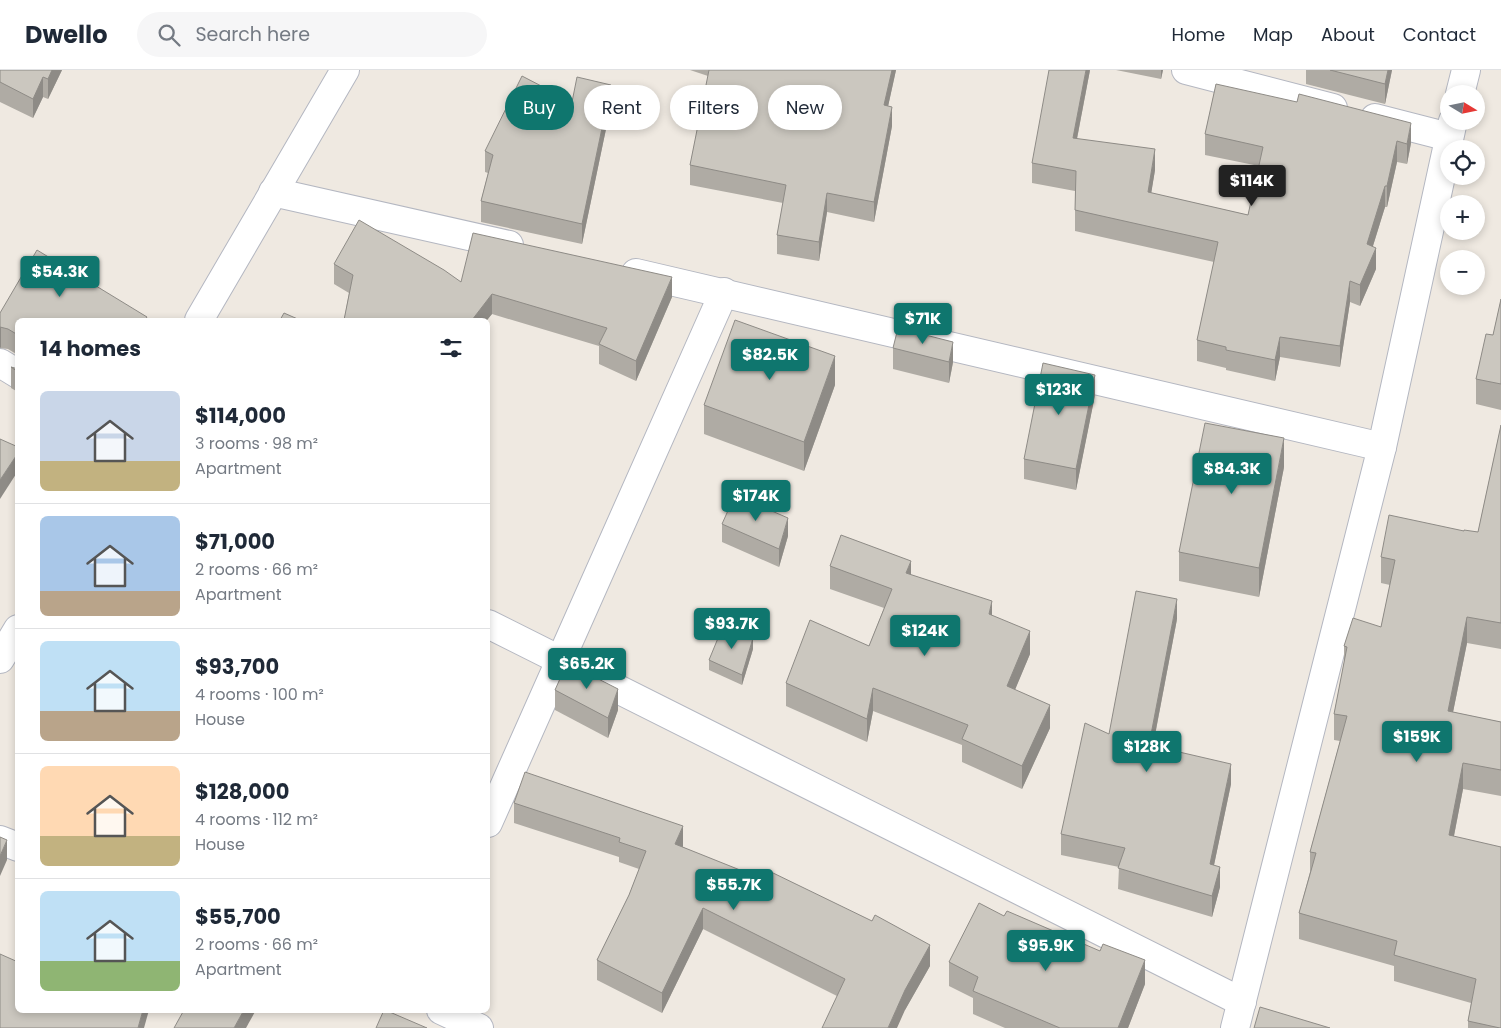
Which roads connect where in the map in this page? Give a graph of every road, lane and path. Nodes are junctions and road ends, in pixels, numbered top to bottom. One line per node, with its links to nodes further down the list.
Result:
1 (345, 70): 7 (street)
2 (1186, 70): 5 (street)
3 (1466, 70): 4 (street)
4 (1462, 85)
5 (1440, 127)
6 (1451, 130): 14 (street)
7 (273, 192): 8 (street); 11 (street)
8 (532, 250)
9 (609, 267): 10 (street)
10 (724, 292): 14 (street); 20 (street)
11 (200, 318)
12 (0, 363): 13 (street)
13 (15, 372)
14 (1382, 447): 24 (street)
15 (0, 622): 17 (street)
16 (490, 625): 20 (street)
17 (15, 628)
18 (15, 634): 19 (street)
19 (0, 659)
20 (561, 662): 21 (street); 24 (street)
21 (490, 819)
22 (0, 840): 23 (street)
23 (15, 846)
24 (1242, 1002): 27 (street)
25 (447, 1013): 26 (street)
26 (480, 1028)
27 (1235, 1028)

